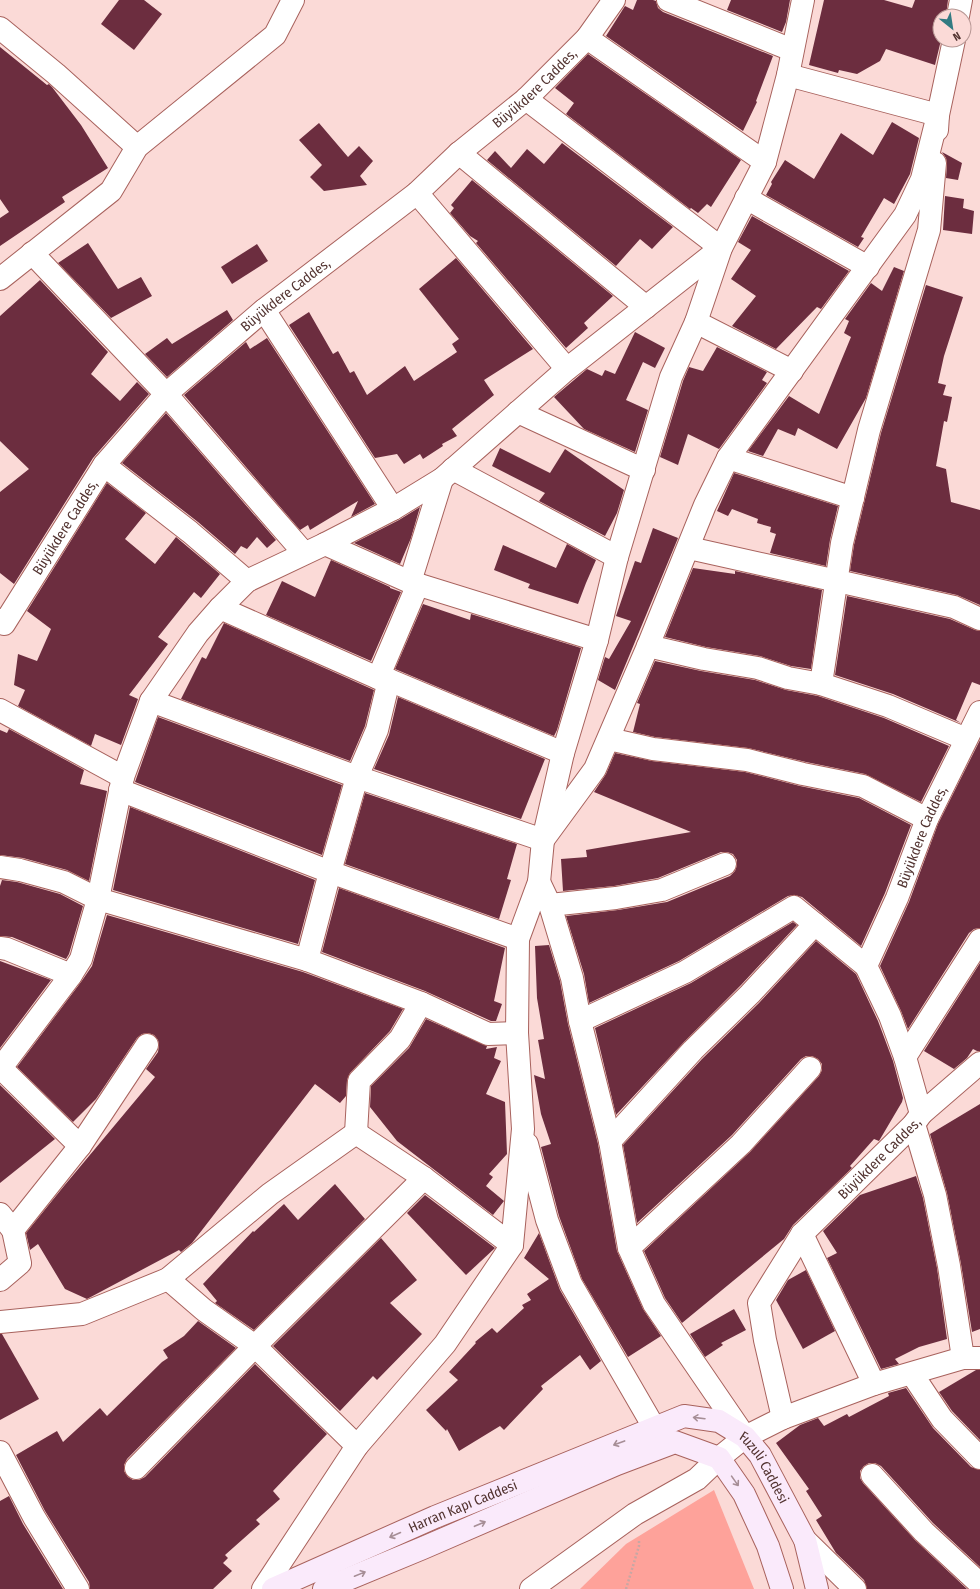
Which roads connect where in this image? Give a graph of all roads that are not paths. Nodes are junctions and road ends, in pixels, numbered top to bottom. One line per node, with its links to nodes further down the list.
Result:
1 (293, 0): 12 (street)
2 (614, 0): 6 (street, Büyükdere Caddes,)
3 (668, 0): 8 (street)
4 (803, 0): 8 (street)
5 (0, 28): 12 (street)
6 (587, 38): 10 (street, Büyükdere Caddes,); 14 (street)
7 (952, 48): 11 (street)
8 (792, 50): 9 (street)
9 (788, 75): 11 (street); 14 (street)
10 (526, 99): 13 (street, Büyükdere Caddes,); 17 (street)
11 (938, 116): 19 (street); 32 (street)
12 (137, 147): 18 (street)
13 (459, 153): 15 (street, Büyükdere Caddes,); 21 (street)
14 (766, 162): 16 (street)
15 (417, 193): 22 (street, Büyükdere Caddes,); 24 (street)
16 (746, 198): 17 (street); 19 (street)
17 (721, 248): 21 (street); 23 (street)
18 (32, 253): 20 (street); 26 (street)
19 (868, 267): 25 (street)
20 (0, 279)
21 (646, 307): 24 (street)
22 (264, 310): 26 (street, Büyükdere Caddes,); 33 (street)
23 (696, 322): 25 (street); 30 (street)
24 (567, 369): 27 (street)
25 (792, 372): 28 (street)
26 (166, 394): 29 (street, Büyükdere Caddes,); 36 (street)
27 (518, 412): 30 (street); 31 (street)
28 (728, 458): 32 (street); 35 (street)
29 (104, 465): 39 (street); 43 (street, Büyükdere Caddes,)
30 (644, 470): 37 (street)
31 (447, 474): 33 (street); 37 (street); 40 (street)
32 (853, 498): 38 (street)
33 (393, 509): 34 (street)
34 (325, 544): 36 (street); 40 (street)
35 (688, 548): 38 (street); 45 (street)
36 (304, 554): 39 (street)
37 (617, 557): 44 (street)
38 (837, 580): 42 (street); 47 (street)
39 (248, 581): 41 (street)
40 (414, 583): 44 (street); 46 (street)
41 (220, 608): 46 (street); 48 (street)
42 (980, 619)
43 (1, 626)
44 (597, 640): 53 (street)
45 (648, 646): 47 (street); 51 (street)
46 (384, 679): 53 (street); 54 (street)
47 (820, 684): 52 (street)
48 (151, 700): 54 (street); 55 (street)
49 (0, 710): 55 (street)
50 (980, 712): 52 (street, Büyükdere Caddes,)
51 (609, 739): 56 (street); 57 (street)
52 (966, 739): 56 (street, Büyükdere Caddes,)
53 (562, 753): 57 (street)
54 (357, 778): 57 (street); 60 (street)
55 (122, 784): 60 (street); 62 (street)
56 (927, 819): 69 (street, Büyükdere Caddes,)
57 (543, 840): 61 (street)
58 (725, 864): 63 (street)
59 (0, 867): 62 (street)
60 (330, 872): 65 (street); 68 (street)
61 (539, 882): 63 (street); 65 (street)
62 (98, 899): 68 (street); 70 (street)
63 (550, 905): 72 (street)
64 (814, 924): 69 (street); 72 (street); 82 (street)
65 (518, 938): 73 (street)
66 (980, 940): 75 (street)
67 (0, 948): 70 (street)
68 (308, 960): 71 (street)
69 (866, 966): 75 (street, Büyükdere Caddes,)
70 (71, 975): 77 (street)
71 (421, 1002): 73 (street); 81 (street)
72 (580, 1021): 82 (street)
73 (517, 1033): 80 (street)
74 (147, 1045): 83 (street)
75 (905, 1057): 79 (street, Büyükdere Caddes,)
76 (980, 1063): 79 (street)
77 (0, 1068): 83 (street)
78 (810, 1068): 88 (street)
79 (917, 1119): 86 (street, Büyükdere Caddes,); 93 (street)
80 (523, 1129): 87 (street); 97 (street)
81 (356, 1133): 84 (street); 89 (street)
82 (610, 1141): 88 (street)
83 (80, 1146): 85 (street)
84 (424, 1178): 87 (street); 92 (street)
85 (7, 1222): 90 (street)
86 (802, 1234): 95 (street); 96 (street, Büyükdere Caddes,)
87 (512, 1245): 99 (street)
88 (629, 1248): 98 (street)
89 (168, 1279): 91 (street); 92 (street)
90 (0, 1280)
91 (0, 1322)
92 (255, 1346): 99 (street); 104 (street)
93 (972, 1358): 94 (street)
94 (912, 1374): 95 (street); 102 (street)
95 (874, 1384): 96 (street)
96 (783, 1418): 98 (street)
97 (655, 1429): 98 (main road, Fuzuli Caddesi, one-way to 97); 110 (main road, Harran Kapı Caddesi, one-way to 110)
98 (745, 1437): 101 (street); 106 (main road, Fuzuli Caddesi)
99 (357, 1446): 109 (street)
100 (0, 1452): 108 (street)
101 (719, 1458): 103 (main road, Fuzuli Caddesi); 112 (street); 113 (main road, Fuzuli Caddesi, one-way to 113)
102 (980, 1458)
103 (617, 1464): 111 (main road, Harran Kapı Caddesi, one-way to 103)
104 (136, 1468)
105 (872, 1475): 107 (street)
106 (806, 1540): 114 (main road, Fuzuli Caddesi); 115 (street)
107 (980, 1584)
108 (78, 1589)
109 (263, 1589)
110 (273, 1589)
111 (324, 1589)
112 (531, 1589)
113 (782, 1589)
114 (817, 1589)
115 (855, 1589)

